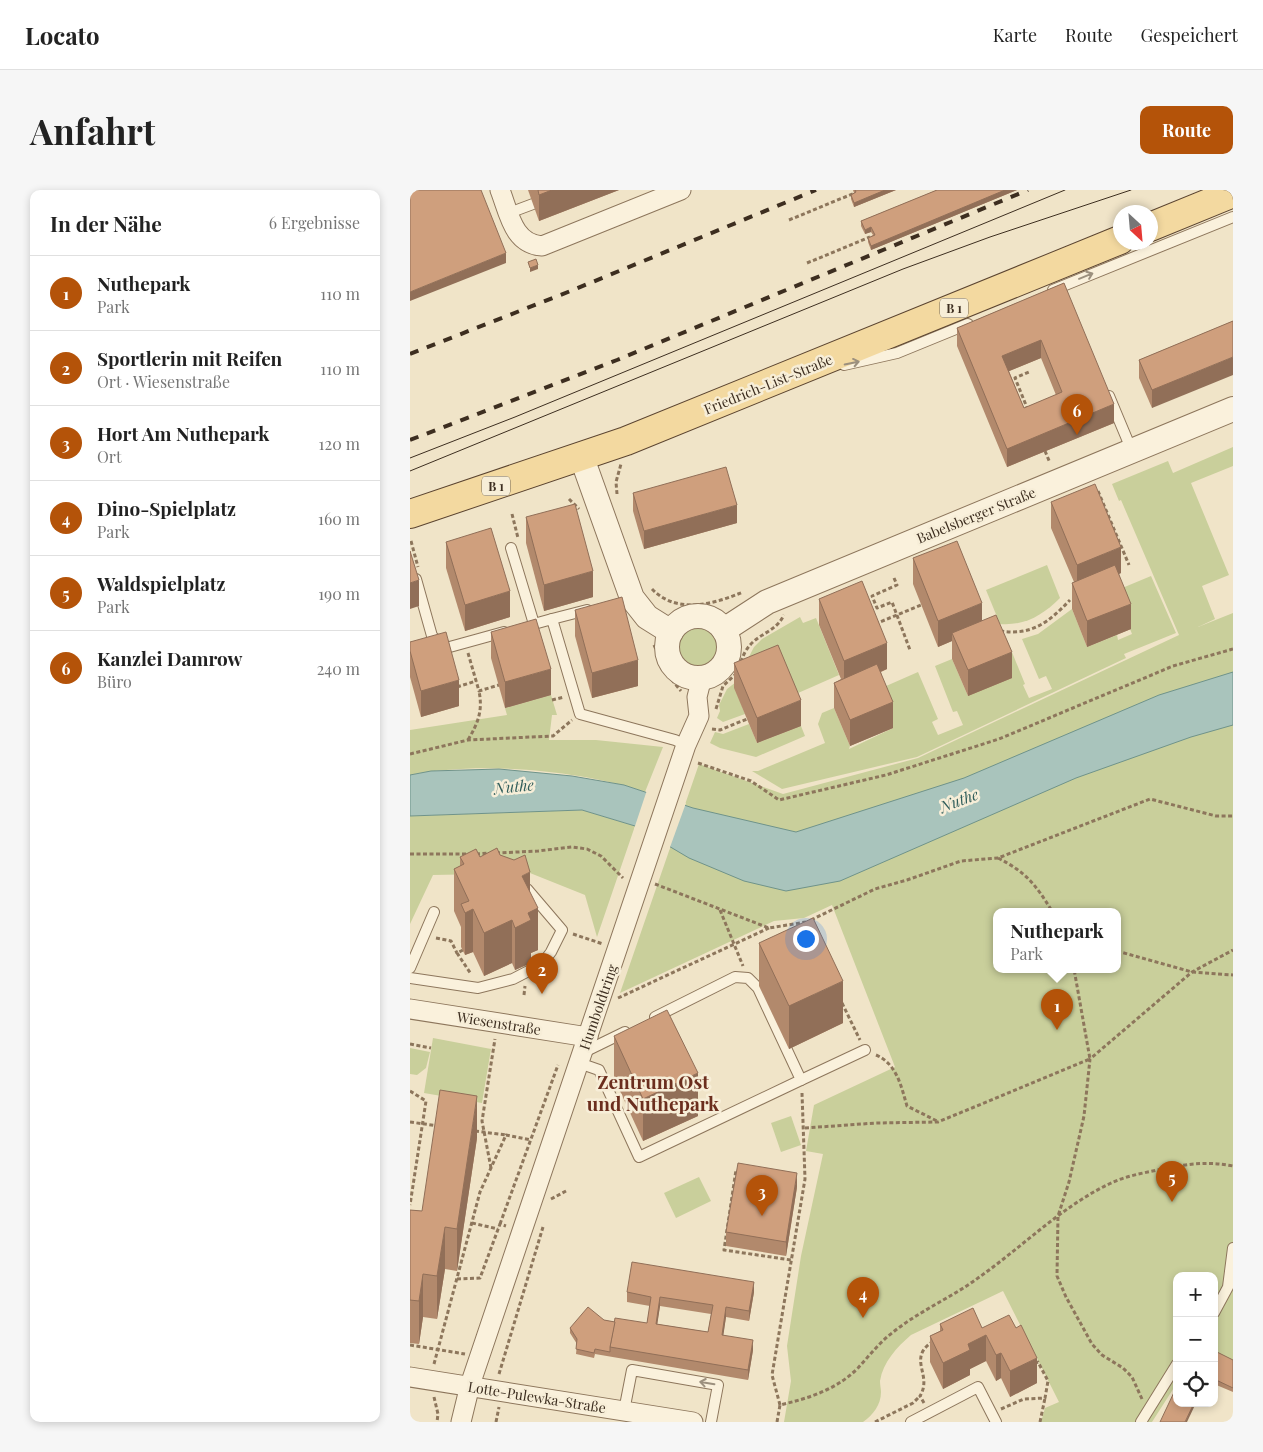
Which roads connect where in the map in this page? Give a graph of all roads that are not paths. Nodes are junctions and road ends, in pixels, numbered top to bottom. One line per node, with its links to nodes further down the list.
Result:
1 (500, 190): 5 (street)
2 (681, 190): 5 (street)
3 (1233, 193): 7 (main road)
4 (533, 204): 5 (lane)
5 (509, 213)
6 (1233, 217): 9 (lane, one-way to 6)
7 (1158, 224)
8 (1113, 243): 11 (main road, Friedrich-List-Straße / B 1)
9 (1045, 293)
10 (982, 319): 11 (lane, one-way to 10)
11 (787, 377): 15 (main road, Friedrich-List-Straße / B 1)
12 (1103, 382): 14 (lane)
13 (1233, 409): 14 (street, Babelsberger Straße)
14 (1132, 450): 22 (street, Babelsberger Straße)
15 (582, 458): 16 (main road, Friedrich-List-Straße / B 1); 23 (street)
16 (410, 514)
17 (511, 548): 21 (lane)
18 (416, 579): 21 (lane)
19 (599, 606): 20 (lane)
20 (552, 620): 21 (lane); 25 (lane)
21 (525, 626)
22 (724, 630): 23 (street); 24 (street)
23 (661, 637): 24 (street)
24 (702, 677): 25 (street, Humboldtring)
25 (686, 745): 32 (street, Humboldtring)
26 (512, 884): 29 (lane)
27 (434, 912): 28 (lane)
28 (410, 968)
29 (410, 978)
30 (410, 1009): 32 (street, Wiesenstraße)
31 (865, 1050): 33 (lane)
32 (583, 1051): 33 (lane); 33 (lane); 38 (street, Humboldtring)
33 (801, 1080)
34 (1233, 1248): 35 (lane)
35 (1218, 1306)
36 (1173, 1370): 45 (lane)
37 (410, 1376): 38 (street, Lotte-Pulewka-Straße)
38 (470, 1385): 39 (street, Lotte-Pulewka-Straße); 40 (street, Humboldtring)
39 (624, 1411): 41 (street, Lotte-Pulewka-Straße); 42 (lane, one-way to 39)
40 (461, 1422)
41 (693, 1422)
42 (711, 1422)
43 (911, 1422): 44 (lane)
44 (996, 1422)
45 (1141, 1422)

